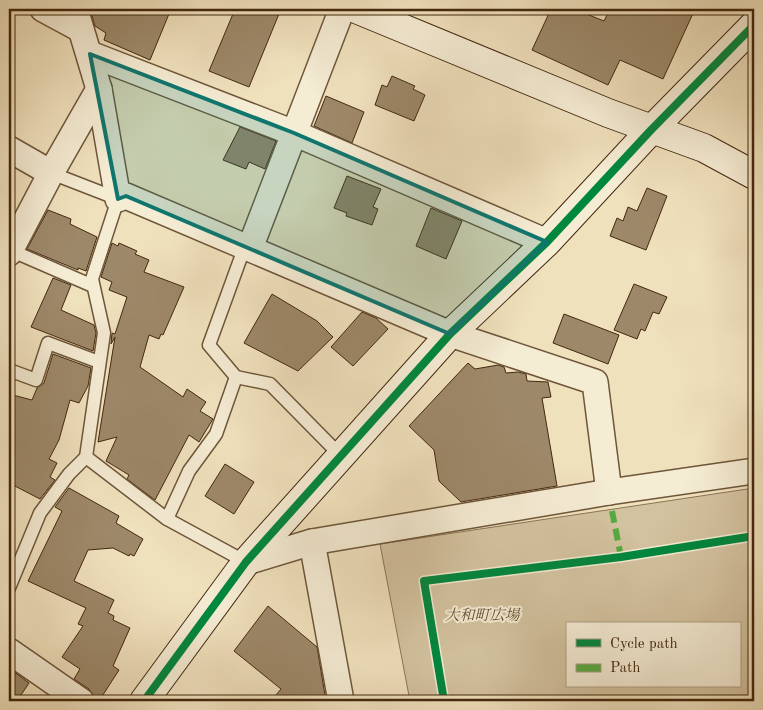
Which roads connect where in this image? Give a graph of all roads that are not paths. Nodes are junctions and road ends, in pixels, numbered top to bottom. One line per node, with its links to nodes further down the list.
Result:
1 (43, 9): 4 (street)
2 (342, 9): 9 (street)
3 (356, 9): 8 (street)
4 (78, 19): 6 (street)
5 (754, 25): 8 (street)
6 (90, 54): 7 (street); 9 (street)
7 (99, 89): 11 (street); 13 (street)
8 (650, 130): 12 (street); 14 (street)
9 (294, 133): 14 (street); 15 (street)
10 (9, 149): 11 (street)
11 (51, 173): 13 (lane); 16 (street)
12 (754, 175)
13 (118, 199): 15 (street); 17 (lane)
14 (547, 242): 18 (street)
15 (248, 247): 18 (street); 21 (lane)
16 (10, 252): 17 (lane)
17 (93, 286): 19 (lane)
18 (450, 334): 22 (street); 25 (street)
19 (100, 362): 20 (lane); 23 (lane)
20 (9, 370)
21 (236, 377): 22 (lane); 26 (lane)
22 (341, 456): 28 (street)
23 (86, 457): 26 (lane); 29 (lane)
24 (754, 470): 25 (street)
25 (609, 492): 27 (street)
26 (167, 519): 28 (lane)
27 (312, 542): 28 (street); 33 (street)
28 (246, 562): 32 (street)
29 (9, 588)
30 (9, 651): 31 (street)
31 (81, 701)
32 (144, 701)
33 (341, 701)

